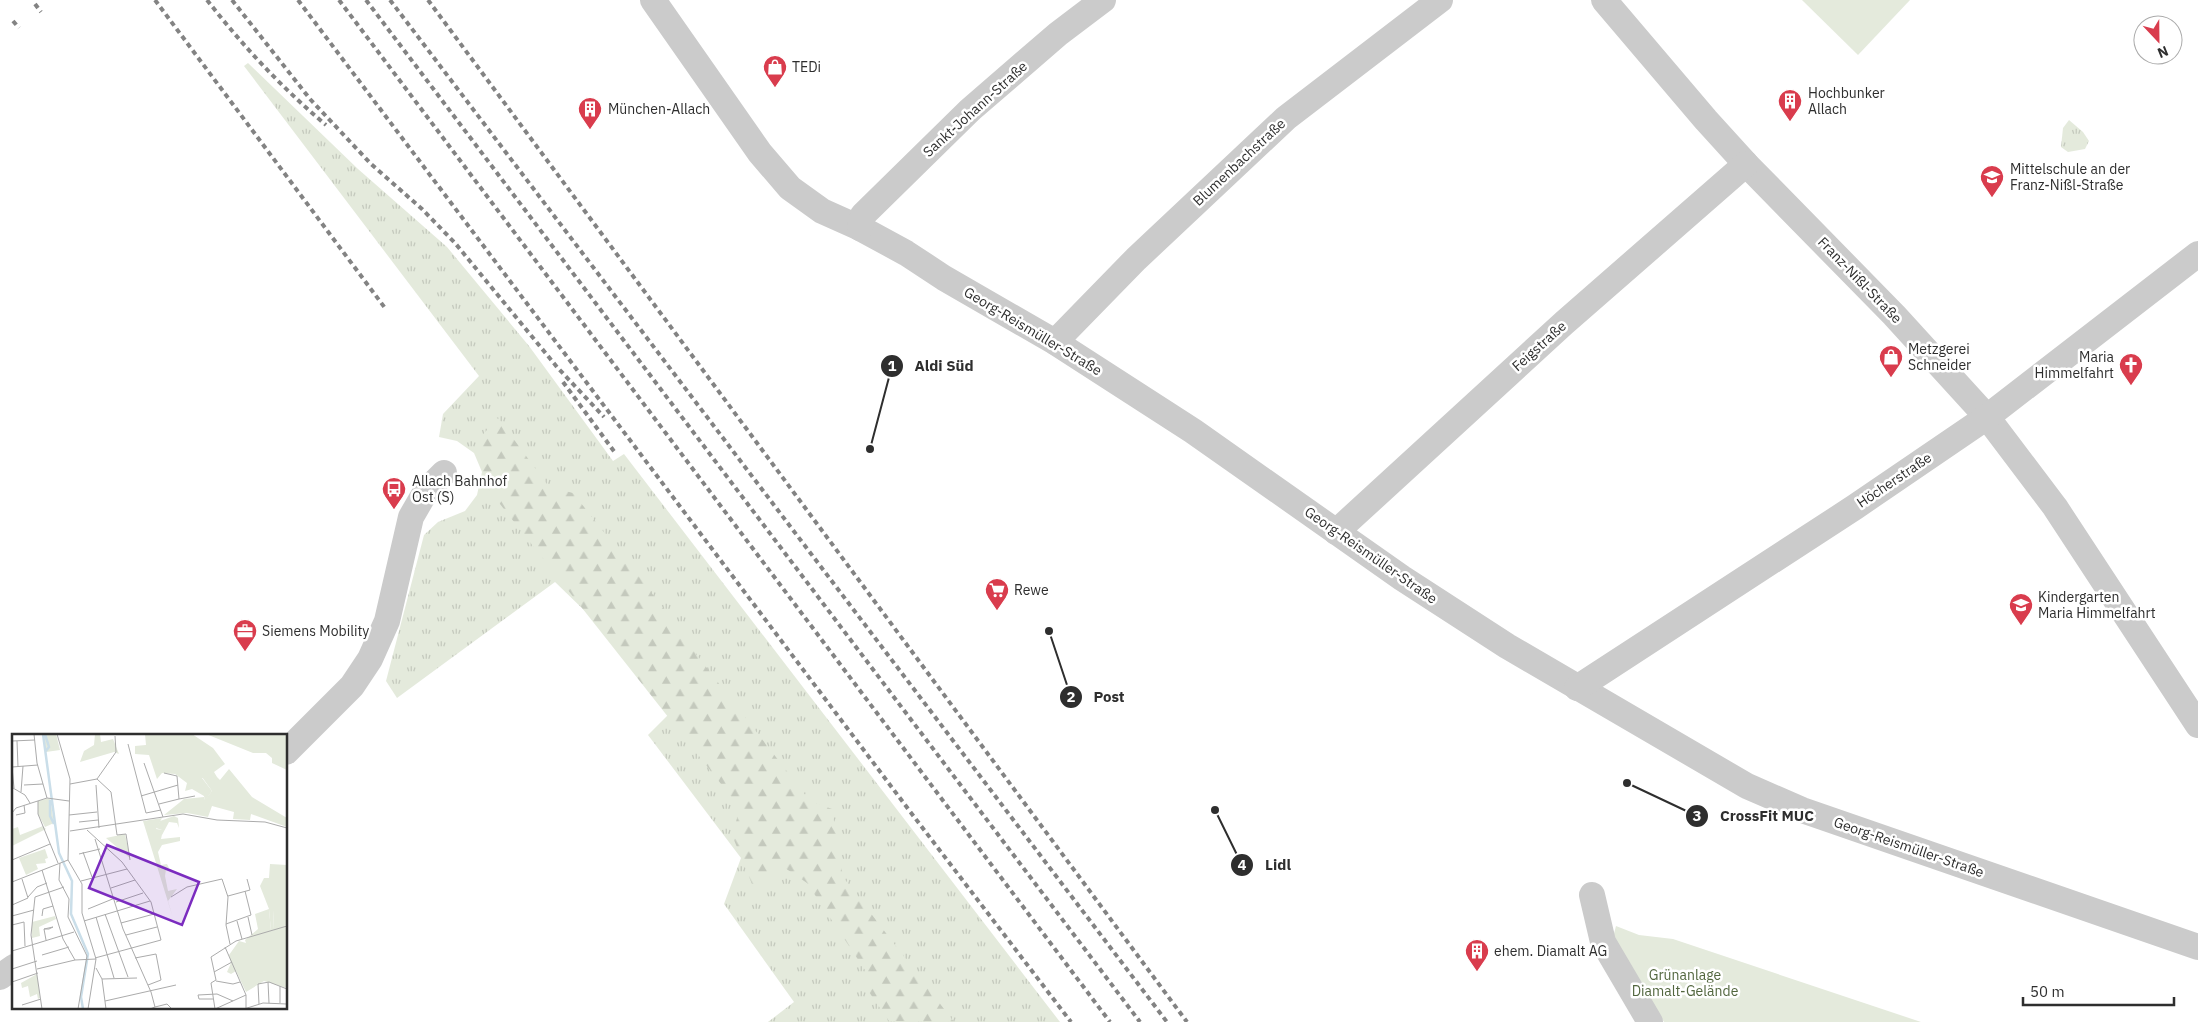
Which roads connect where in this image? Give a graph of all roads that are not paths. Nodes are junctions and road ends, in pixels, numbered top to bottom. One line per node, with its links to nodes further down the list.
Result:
1 (653, 0): 6 (street, Georg-Reismüller-Straße)
2 (1103, 0): 6 (street, Sankt-Johann-Straße)
3 (1440, 0): 8 (street, Blumenbachstraße)
4 (1604, 0): 5 (street, Franz-Nißl-Straße)
5 (1746, 164): 9 (street, Franz-Nißl-Straße); 11 (street, Feigstraße)
6 (860, 228): 8 (street, Georg-Reismüller-Straße)
7 (2198, 254): 9 (street, Höcherstraße)
8 (1055, 342): 11 (street, Georg-Reismüller-Straße)
9 (1987, 417): 12 (street, Höcherstraße); 13 (street, Franz-Nißl-Straße)
10 (444, 473): 14 (street)
11 (1336, 532): 12 (street, Georg-Reismüller-Straße)
12 (1577, 688): 16 (street, Georg-Reismüller-Straße)
13 (2198, 725)
14 (288, 750)
15 (1592, 894): 19 (street)
16 (2198, 947)
17 (12, 968): 18 (street)
18 (0, 977)
19 (1650, 1022)

